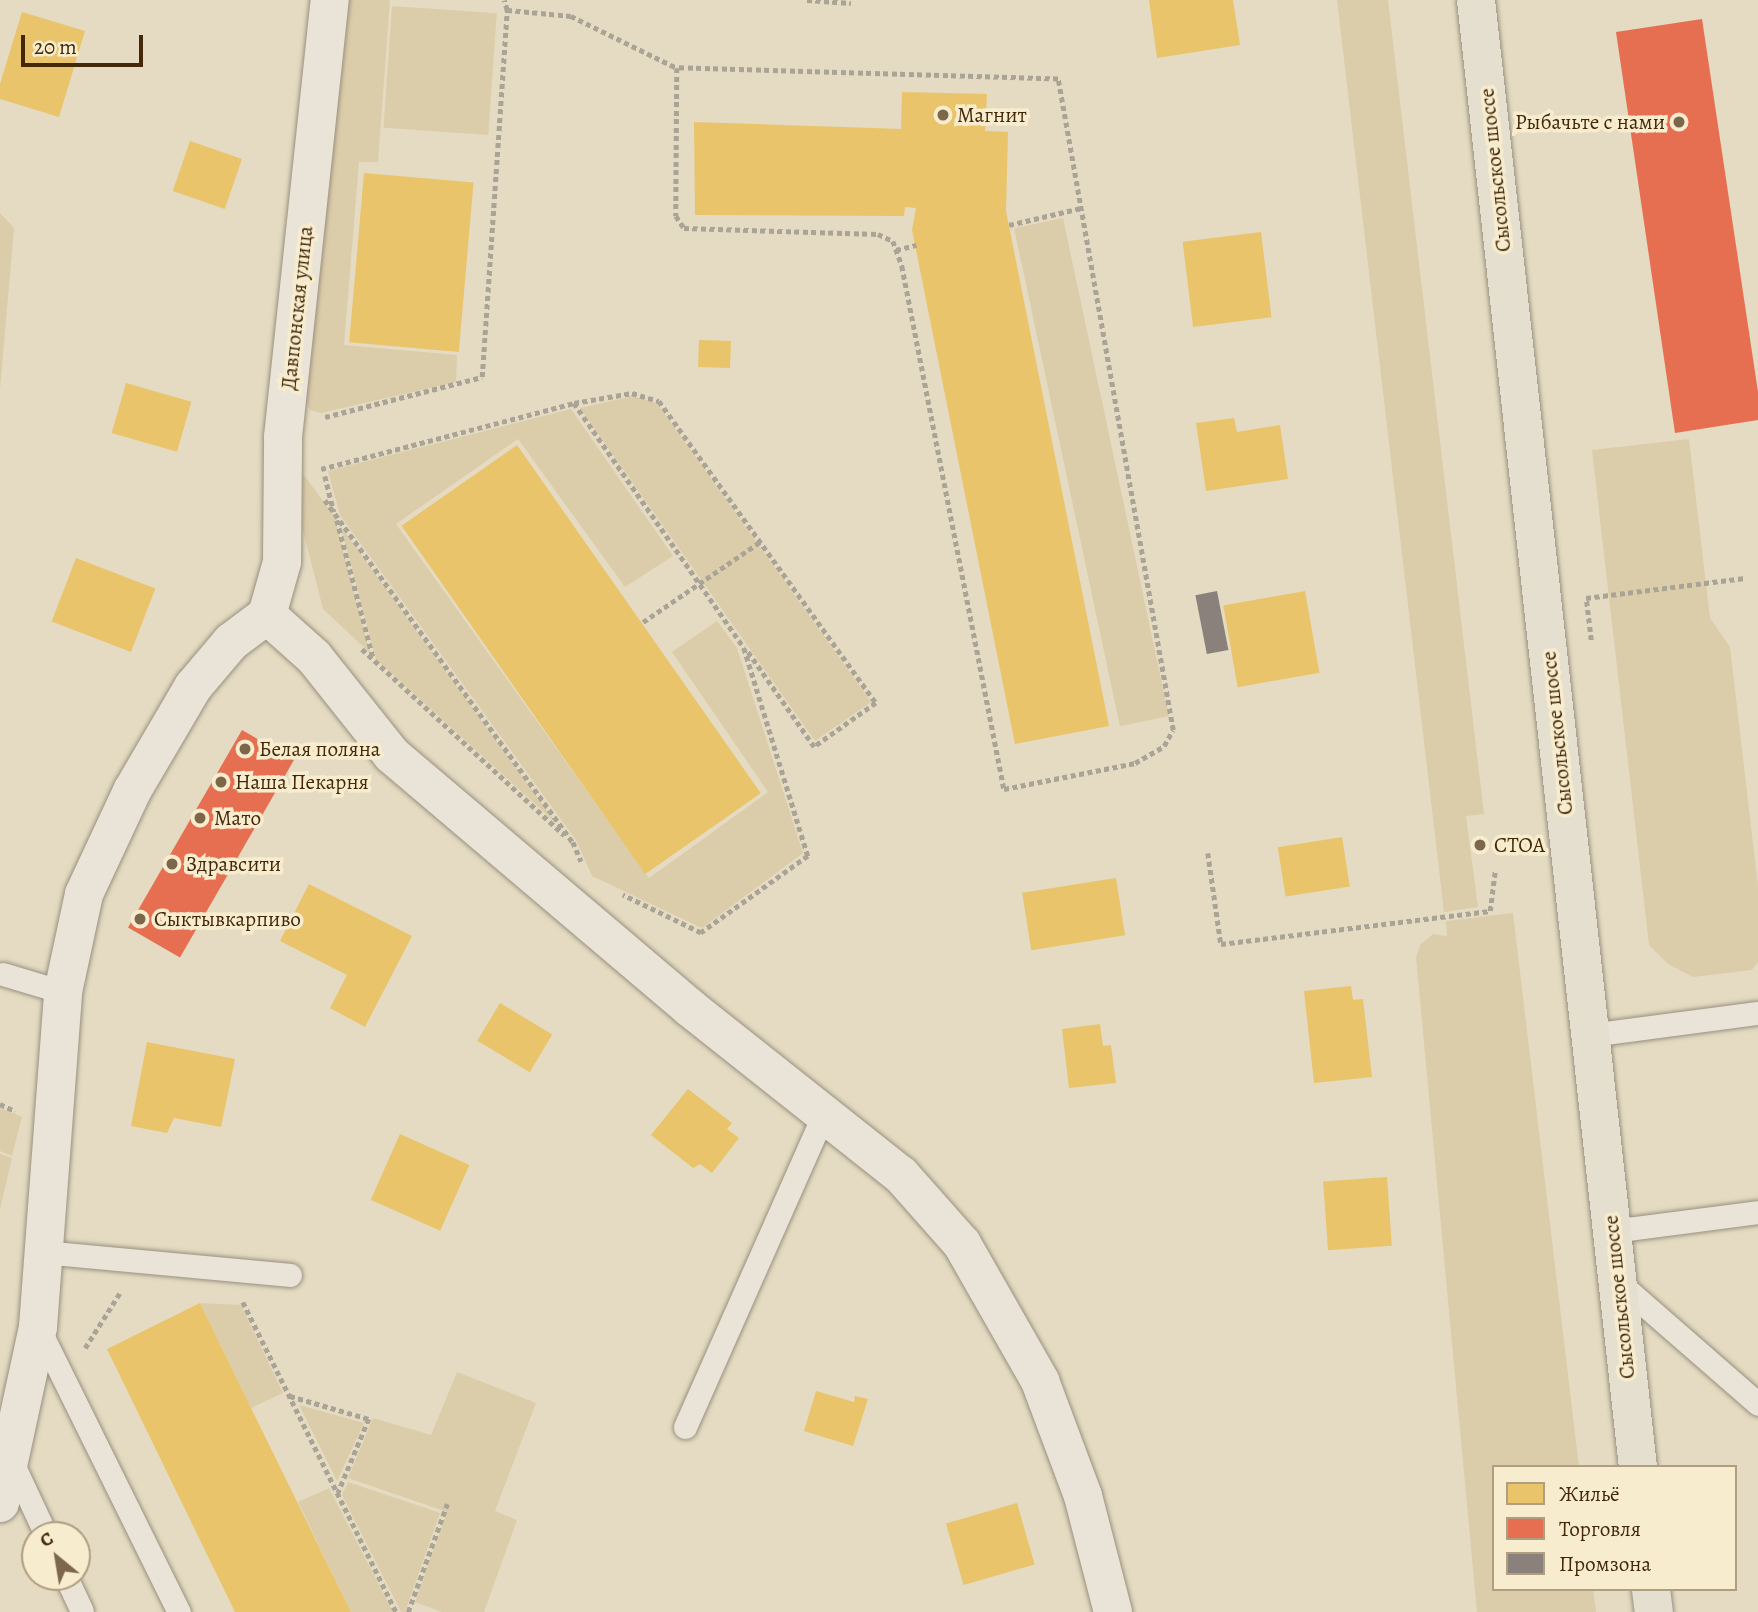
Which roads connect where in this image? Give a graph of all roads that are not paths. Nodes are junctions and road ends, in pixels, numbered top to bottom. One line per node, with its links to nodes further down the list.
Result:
1 (330, 0): 3 (street, Давпонская улица)
2 (1476, 0): 7 (main road, Сысольское шоссе)
3 (267, 615): 5 (street); 8 (street)
4 (4, 974): 5 (lane)
5 (64, 992): 11 (street)
6 (1758, 1013): 7 (lane)
7 (1590, 1035): 10 (main road, Сысольское шоссе)
8 (824, 1114): 17 (lane); 26 (street)
9 (1758, 1213): 10 (lane)
10 (1612, 1231): 13 (main road, Сысольское шоссе)
11 (43, 1252): 12 (lane); 14 (street)
12 (290, 1275)
13 (1617, 1281): 15 (lane); 19 (main road, Сысольское шоссе)
14 (38, 1326): 16 (street); 25 (lane)
15 (1758, 1404)
16 (11, 1405): 18 (street)
17 (685, 1427)
18 (11, 1460): 20 (street); 21 (lane)
19 (1638, 1465)
20 (0, 1503)
21 (39, 1521)
22 (72, 1591): 24 (lane)
23 (1651, 1591): 27 (main road)
24 (82, 1612)
25 (179, 1612)
26 (1113, 1612)
27 (1654, 1612)

